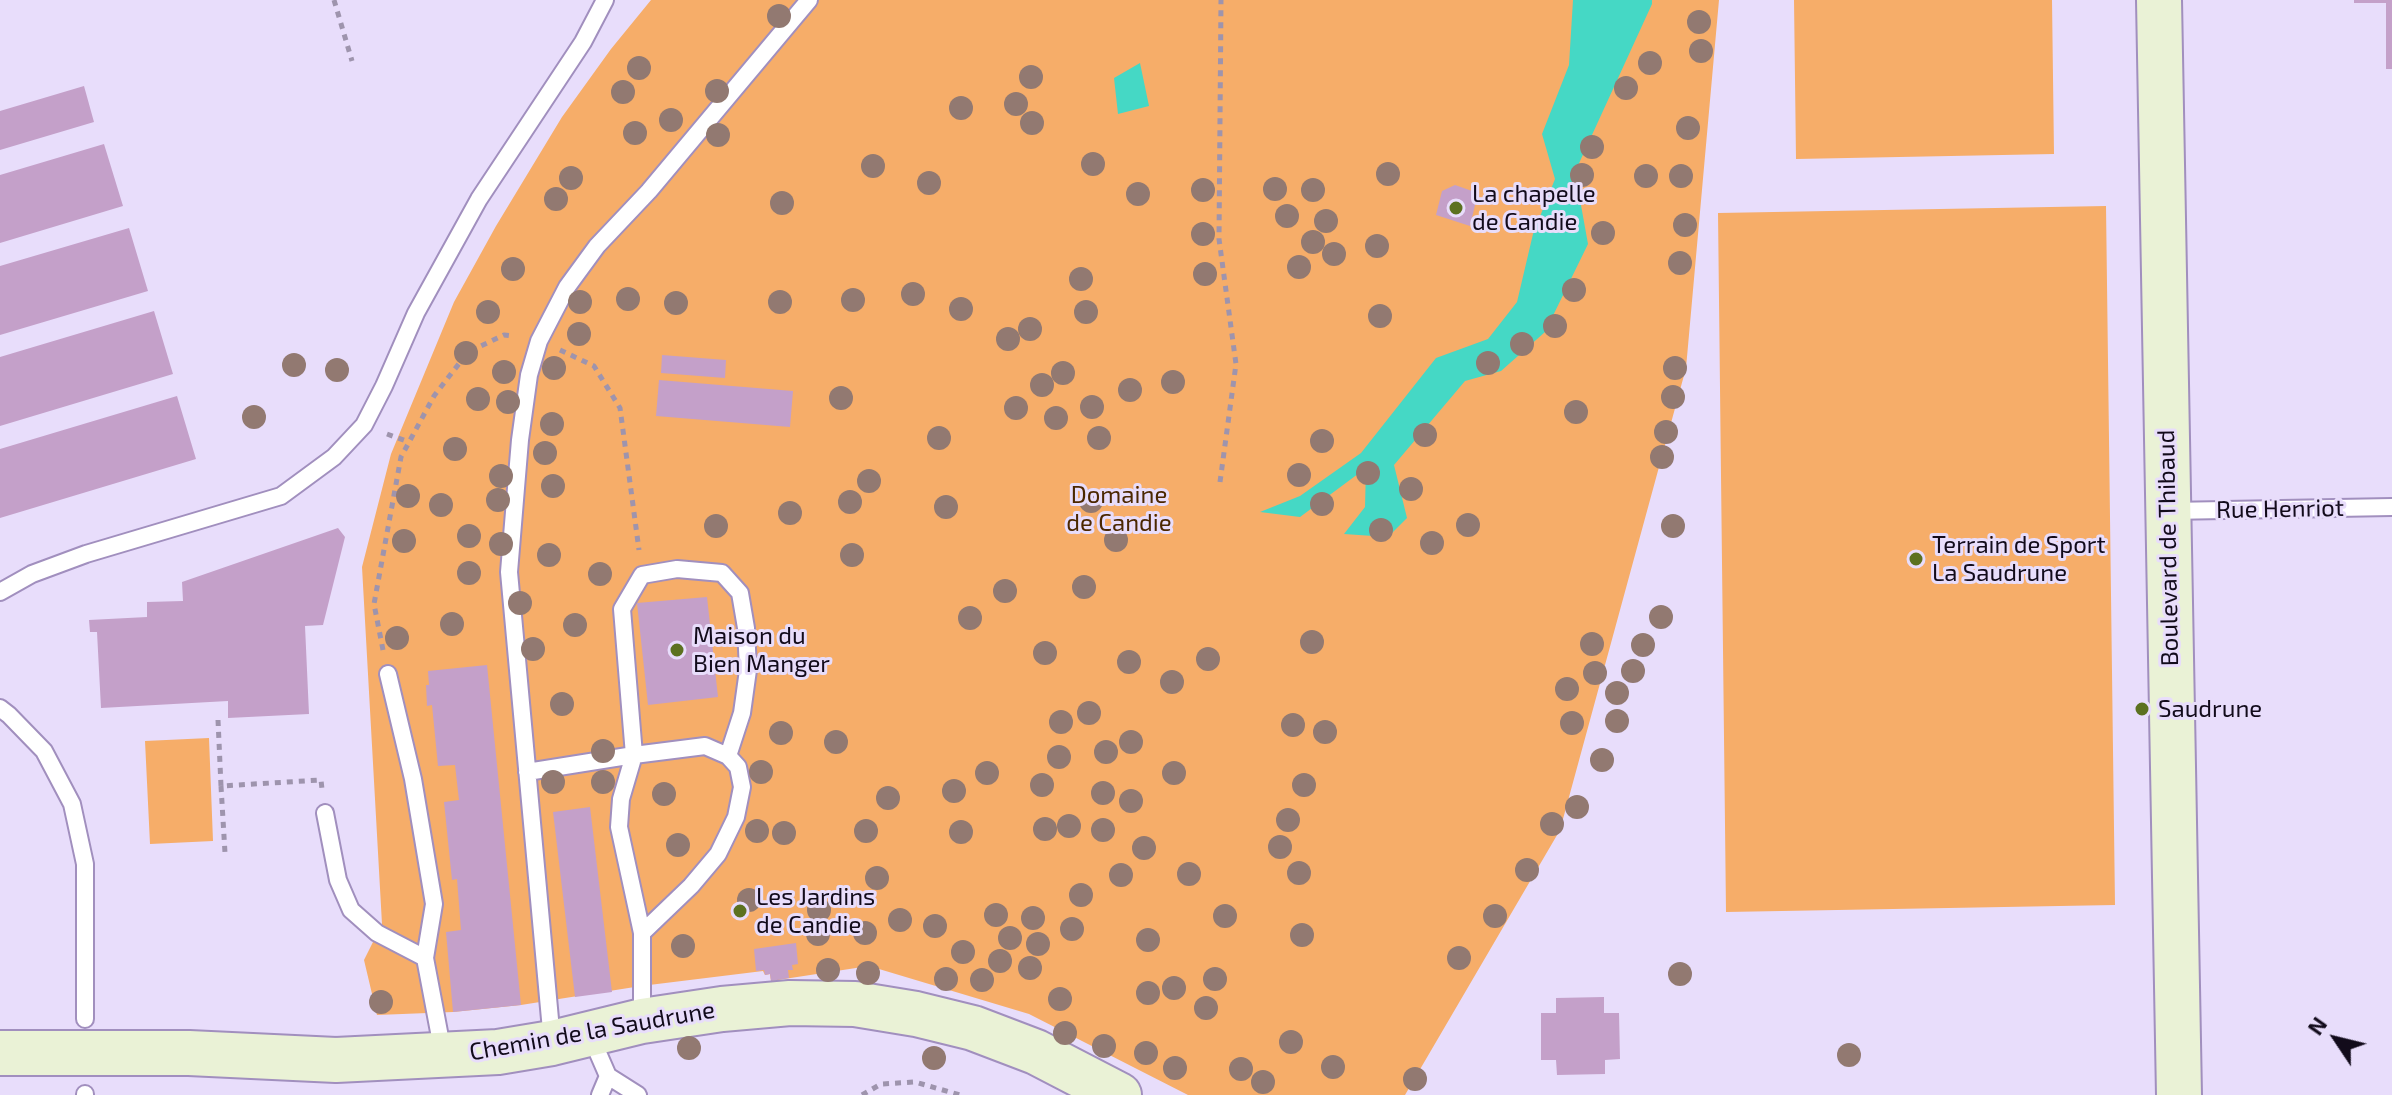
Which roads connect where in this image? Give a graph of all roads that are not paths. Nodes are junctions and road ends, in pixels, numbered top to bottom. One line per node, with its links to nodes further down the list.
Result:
1 (605, 0): 6 (lane)
2 (809, 0): 11 (lane)
3 (2159, 0): 5 (street, Boulevard de Thibaud)
4 (2392, 507): 5 (lane, Rue Henriot)
5 (2168, 511): 24 (street, Boulevard de Thibaud)
6 (0, 592)
7 (388, 674): 14 (lane)
8 (0, 708): 15 (lane)
9 (634, 755): 10 (lane); 10 (lane); 11 (lane); 13 (lane)
10 (728, 756): 13 (lane)
11 (527, 772): 17 (lane)
12 (325, 813): 14 (lane)
13 (642, 933): 16 (lane)
14 (425, 958): 19 (lane)
15 (85, 1019)
16 (642, 1021): 17 (street, Chemin de la Saudrune); 23 (street, Chemin de la Saudrune)
17 (571, 1038): 19 (street, Chemin de la Saudrune); 20 (lane)
18 (0, 1053): 19 (street, Chemin de la Saudrune)
19 (443, 1055)
20 (608, 1076): 21 (lane); 22 (lane)
21 (600, 1095)
22 (638, 1095)
23 (1119, 1095)
24 (2179, 1095)

